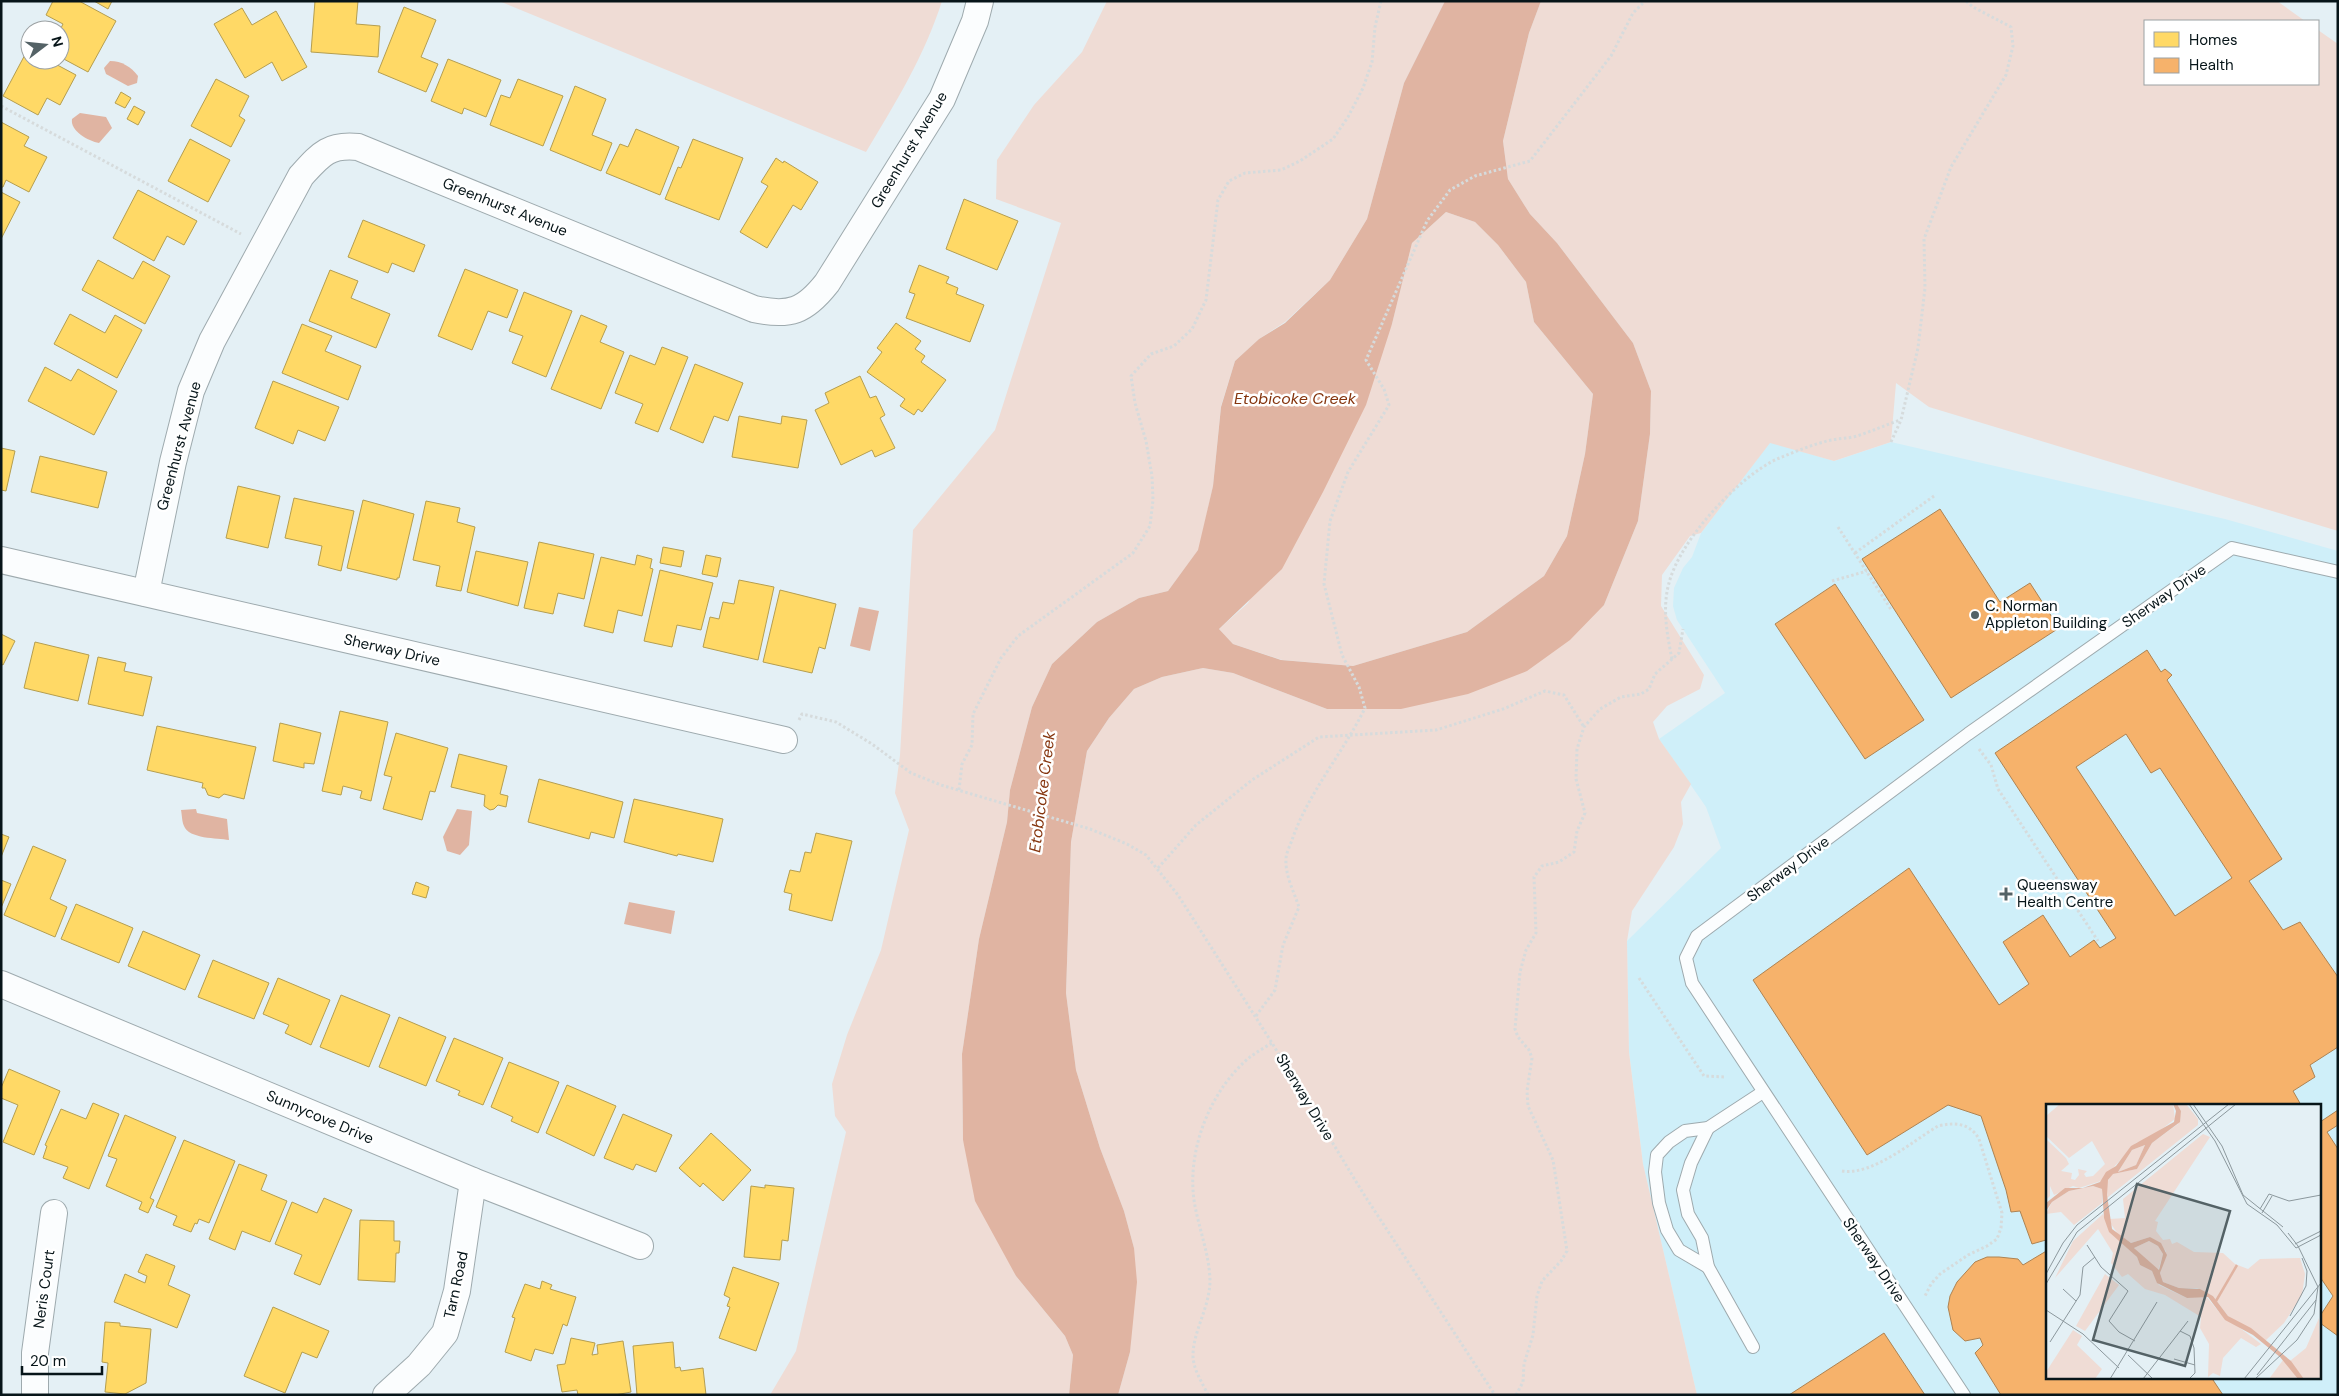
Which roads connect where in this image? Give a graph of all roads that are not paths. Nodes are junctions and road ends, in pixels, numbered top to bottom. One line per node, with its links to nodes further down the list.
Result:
1 (980, 1): 4 (street, Greenhurst Avenue)
2 (1, 560): 4 (street, Sherway Drive)
3 (2338, 572): 7 (lane, Sherway Drive)
4 (146, 593): 5 (street, Sherway Drive)
5 (784, 740)
6 (1, 984): 9 (street, Sunnycove Drive)
7 (1763, 1092): 8 (lane); 16 (lane, Sherway Drive)
8 (1708, 1128): 12 (lane); 12 (lane)
9 (473, 1181): 11 (street, Sunnycove Drive); 15 (street, Tarn Road)
10 (54, 1213): 14 (street, Neris Court)
11 (640, 1246)
12 (1708, 1267): 13 (lane)
13 (1753, 1347)
14 (35, 1395)
15 (386, 1395)
16 (1964, 1395)

